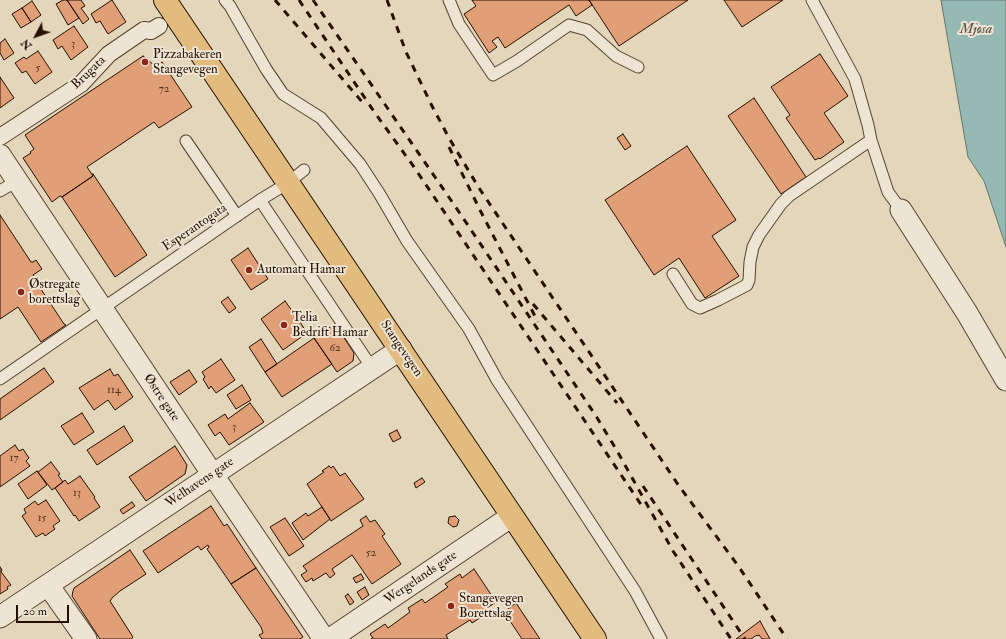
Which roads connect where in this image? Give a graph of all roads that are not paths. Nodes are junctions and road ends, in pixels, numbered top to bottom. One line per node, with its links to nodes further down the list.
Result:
1 (164, 0): 11 (main road, Stangevegen)
2 (225, 0): 30 (lane)
3 (449, 0): 6 (lane)
4 (812, 0): 8 (lane)
5 (159, 26): 7 (street, Brugata)
6 (638, 67)
7 (0, 137)
8 (871, 140): 14 (lane); 16 (lane)
9 (186, 141): 15 (lane)
10 (0, 155): 12 (street, Østre gate)
11 (296, 176): 13 (lane, Esperantogata); 18 (main road, Stangevegen)
12 (9, 186): 17 (street, Østre gate)
13 (260, 200): 15 (lane, Esperantogata); 19 (lane)
14 (901, 210): 21 (street)
15 (237, 216): 17 (lane, Esperantogata)
16 (673, 274)
17 (102, 308): 20 (lane, Esperantogata); 22 (street, Østre gate)
18 (400, 349): 19 (street, Welhavens gate); 23 (main road, Stangevegen)
19 (372, 368): 22 (street, Welhavens gate)
20 (0, 379)
21 (1006, 380)
22 (212, 475): 24 (street, Welhavens gate); 27 (street, Østre gate)
23 (512, 516): 28 (street, Wergelands gate); 29 (main road, Stangevegen)
24 (48, 585): 25 (street, Welhavens gate); 26 (street)
25 (0, 617)
26 (86, 639)
27 (324, 639)
28 (330, 639)
29 (595, 639)
30 (661, 639)

